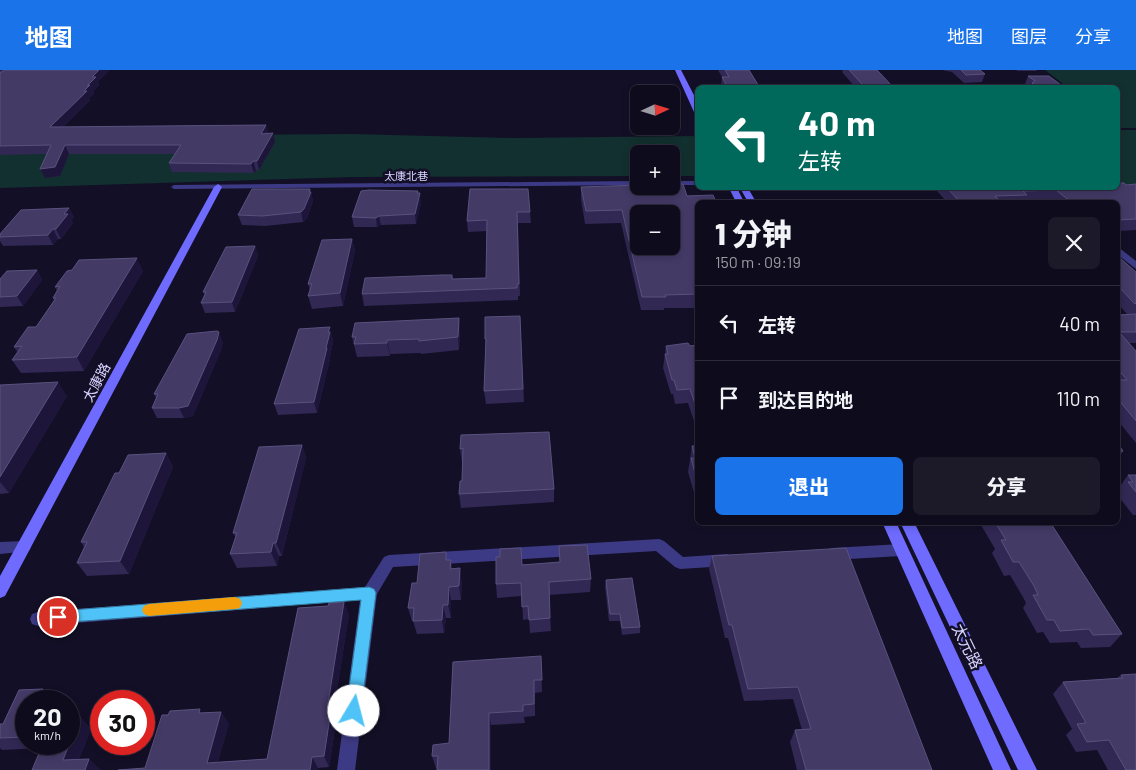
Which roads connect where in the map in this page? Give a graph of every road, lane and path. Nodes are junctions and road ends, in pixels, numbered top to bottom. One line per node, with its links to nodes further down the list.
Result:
1 (678, 70): 4 (main road)
2 (687, 70): 3 (main road)
3 (690, 77)
4 (695, 106)
5 (680, 183): 6 (lane)
6 (695, 183)
7 (630, 184): 9 (lane, 太康北巷)
8 (174, 187): 9 (lane, 太康北巷)
9 (218, 187): 14 (main road, 太康路)
10 (1120, 252): 11 (street)
11 (1136, 266)
12 (890, 525): 16 (main road, 太元路)
13 (909, 525): 24 (main road, 太元路)
14 (24, 547): 15 (street); 19 (main road, 太康路)
15 (0, 548)
16 (902, 550): 17 (street); 23 (main road, 太元路)
17 (815, 555)
18 (738, 560): 20 (street)
19 (0, 592)
20 (369, 593): 21 (street); 22 (street)
21 (38, 619)
22 (346, 770)
23 (1002, 770)
24 (1028, 770)

